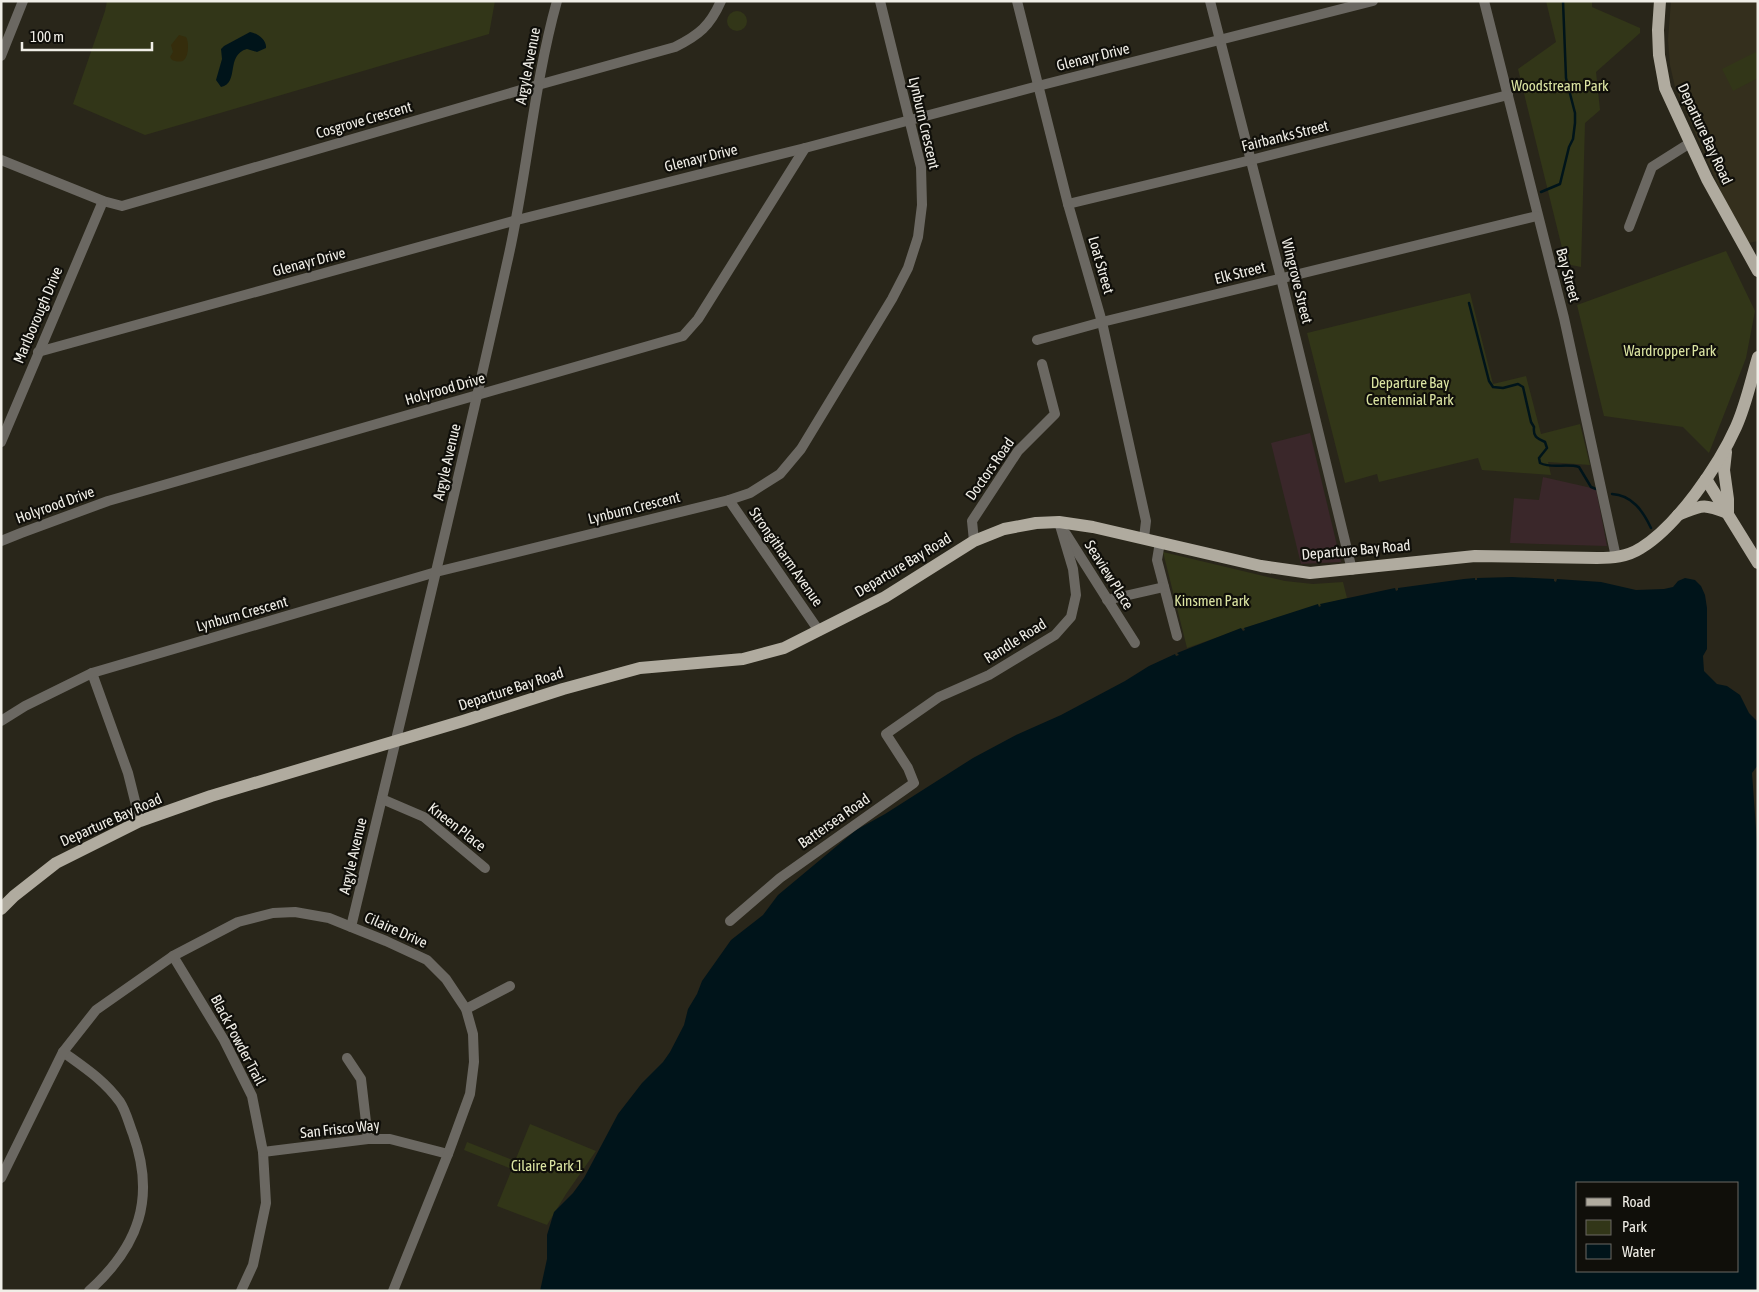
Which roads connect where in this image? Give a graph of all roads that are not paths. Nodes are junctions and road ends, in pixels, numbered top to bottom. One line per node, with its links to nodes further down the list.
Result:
1 (23, 1): 11 (street)
2 (557, 1): 12 (street, Argyle Avenue)
3 (721, 1): 12 (street, Cosgrove Crescent)
4 (880, 1): 15 (street, Lynburn Crescent)
5 (1017, 1): 13 (street, Loat Street)
6 (1210, 1): 10 (street, Wingrove Street)
7 (1373, 1): 10 (street, Glenayr Drive)
8 (1484, 1): 14 (street, Bay Street)
9 (1660, 1): 16 (main road, Departure Bay Road)
10 (1220, 40): 13 (street, Glenayr Drive); 19 (street, Wingrove Street)
11 (1, 56)
12 (538, 85): 20 (street, Cosgrove Crescent); 23 (street, Argyle Avenue)
13 (1038, 86): 15 (street, Glenayr Drive); 21 (street, Loat Street)
14 (1508, 95): 19 (street, Fairbanks Street); 22 (street, Bay Street)
15 (909, 120): 17 (street, Glenayr Drive); 36 (street, Lynburn Crescent)
16 (1690, 143): 24 (street); 25 (main road, Departure Bay Road)
17 (805, 148): 23 (street, Glenayr Drive); 32 (street, Holyrood Drive)
18 (1, 160): 20 (street, Cosgrove Crescent)
19 (1251, 160): 21 (street, Fairbanks Street); 26 (street, Wingrove Street)
20 (103, 201): 29 (street, Marlborough Drive)
21 (1068, 204): 27 (street, Loat Street)
22 (1537, 216): 26 (street, Elk Street); 44 (street, Bay Street)
23 (517, 220): 29 (street, Glenayr Drive); 32 (street, Argyle Avenue)
24 (1629, 227)
25 (1758, 271)
26 (1281, 278): 27 (street, Elk Street); 46 (street, Wingrove Street)
27 (1102, 322): 28 (street, Elk Street); 40 (street, Loat Street)
28 (1038, 340)
29 (38, 352): 33 (street, Marlborough Drive)
30 (1758, 357): 34 (main road, Departure Bay Road)
31 (1042, 364): 42 (street, Doctors Road)
32 (478, 395): 41 (street, Holyrood Drive); 47 (street, Argyle Avenue)
33 (1, 442)
34 (1727, 447): 35 (main road, Departure Bay Road); 37 (main road)
35 (1706, 479): 37 (main road); 38 (main road, Departure Bay Road)
36 (729, 500): 47 (street, Lynburn Crescent); 50 (street, Strongitharm Avenue)
37 (1728, 513): 38 (main road); 45 (main road)
38 (1675, 516): 44 (main road, Departure Bay Road)
39 (1059, 522): 40 (main road, Departure Bay Road); 42 (main road, Departure Bay Road); 49 (street, Seaview Place); 55 (street, Randle Road)
40 (1144, 538): 43 (main road, Departure Bay Road)
41 (1, 541)
42 (974, 541): 50 (main road, Departure Bay Road)
43 (1160, 542): 46 (main road, Departure Bay Road); 48 (street)
44 (1616, 558): 46 (main road, Departure Bay Road)
45 (1758, 564)
46 (1352, 570)
47 (436, 572): 53 (street, Lynburn Crescent); 56 (street, Argyle Avenue)
48 (1164, 587): 49 (street); 51 (street)
49 (1107, 600): 52 (street, Seaview Place)
50 (819, 631): 56 (main road, Departure Bay Road)
51 (1178, 636)
52 (1135, 644)
53 (92, 673): 54 (street, Lynburn Crescent); 58 (street)
54 (1, 722)
55 (886, 734): 61 (street, Battersea Road)
56 (396, 741): 57 (street, Argyle Avenue); 58 (main road, Departure Bay Road)
57 (382, 799): 59 (street, Kneen Place); 62 (street, Argyle Avenue)
58 (140, 821): 60 (main road, Departure Bay Road)
59 (485, 868)
60 (1, 909)
61 (730, 921)
62 (351, 927): 63 (street, Cilaire Drive); 65 (street, Cilaire Drive)
63 (173, 956): 66 (street, Cilaire Drive); 69 (street, Black Powder Trail)
64 (510, 986): 65 (street)
65 (466, 1009): 70 (street, Cilaire Drive)
66 (63, 1052): 71 (street, Cilaire Drive); 72 (street)
67 (348, 1058): 68 (street)
68 (368, 1139): 69 (street, San Frisco Way); 70 (street, San Frisco Way)
69 (263, 1152): 73 (street, Black Powder Trail)
70 (448, 1154): 74 (street, Cilaire Drive)
71 (2, 1175)
72 (89, 1291)
73 (241, 1291)
74 (393, 1291)

